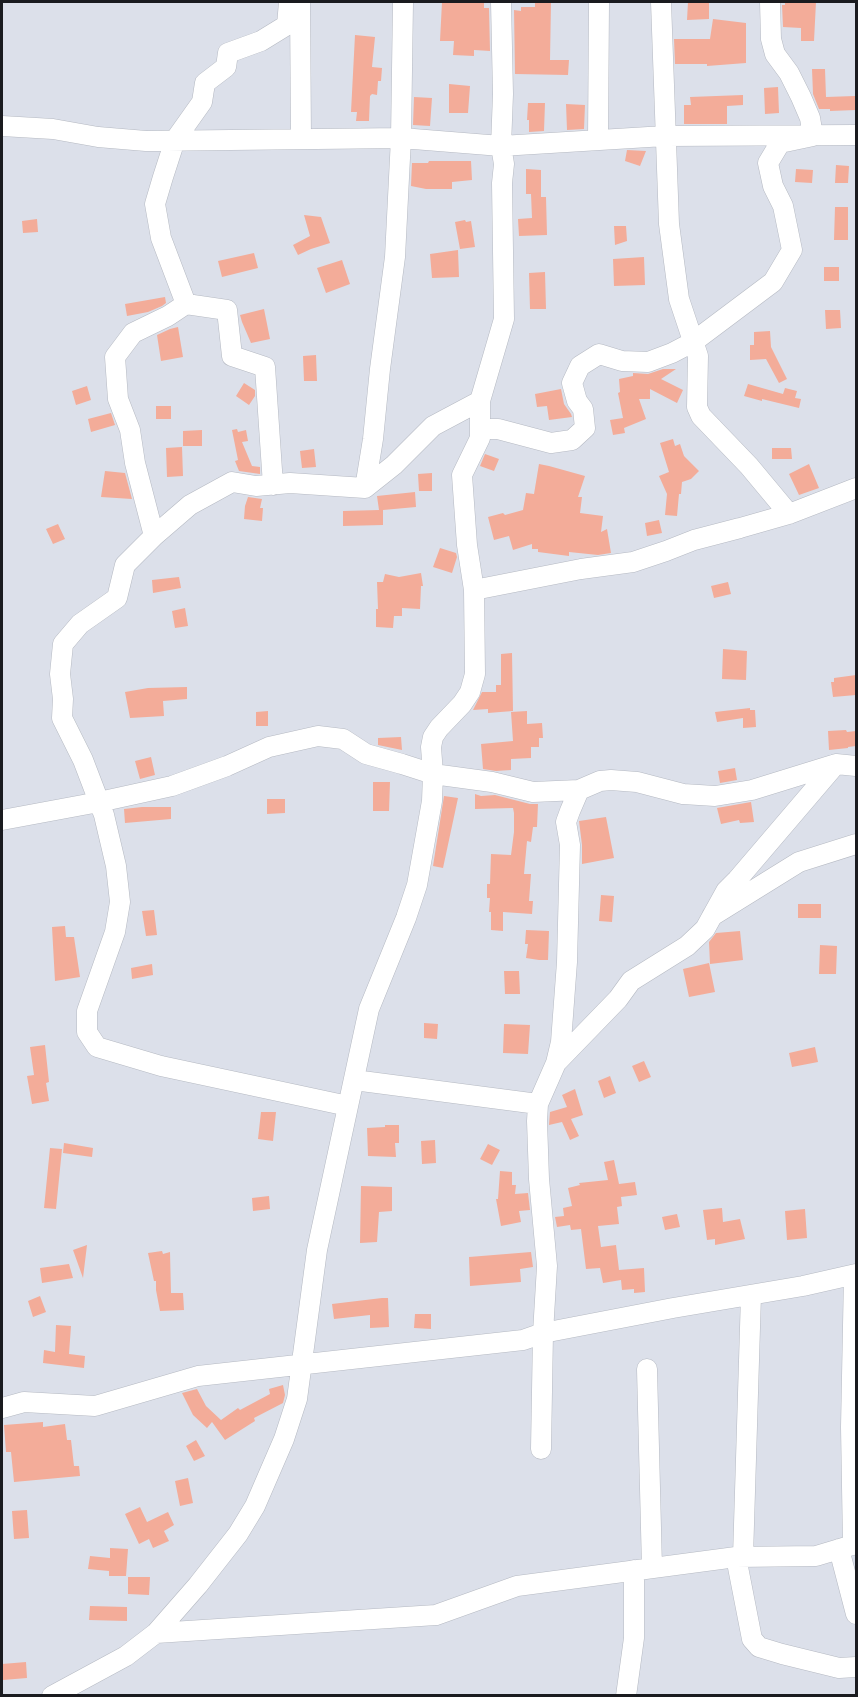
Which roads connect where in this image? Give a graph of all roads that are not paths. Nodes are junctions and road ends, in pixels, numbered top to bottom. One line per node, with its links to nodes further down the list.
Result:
1 (289, 2): 15 (street)
2 (300, 2): 14 (street)
3 (403, 2): 13 (street)
4 (501, 2): 17 (street)
5 (599, 2): 16 (street)
6 (661, 2): 11 (street)
7 (770, 2): 12 (street)
8 (2, 120): 9 (street)
9 (2, 125): 15 (street)
10 (856, 135): 12 (street)
11 (665, 136): 12 (street); 16 (street); 19 (street)
12 (813, 136): 19 (street)
13 (401, 138): 14 (street); 17 (street); 23 (street)
14 (301, 139): 15 (street)
15 (176, 140): 18 (street)
16 (598, 141): 17 (street)
17 (501, 146): 20 (street)
18 (186, 304): 22 (street); 26 (street)
19 (693, 342): 21 (street); 25 (street)
20 (480, 401): 21 (street); 23 (street)
21 (480, 429): 27 (street)
22 (273, 485): 23 (street); 26 (street)
23 (365, 488)
24 (856, 488): 25 (street)
25 (789, 514): 27 (street)
26 (154, 536): 32 (street)
27 (474, 590): 30 (street)
28 (836, 764): 29 (street); 31 (street); 35 (street)
29 (856, 766)
30 (433, 774): 31 (street); 32 (street); 37 (street)
31 (579, 790): 36 (street)
32 (99, 802): 33 (street); 39 (street)
33 (2, 820)
34 (856, 844): 35 (street)
35 (712, 916): 36 (street)
36 (556, 1063): 38 (street)
37 (354, 1080): 38 (street); 39 (street)
38 (538, 1104): 42 (street)
39 (348, 1106): 43 (street)
40 (855, 1274): 41 (street); 47 (street)
41 (751, 1295): 42 (street); 48 (street)
42 (543, 1333): 43 (street); 46 (street)
43 (301, 1365): 45 (street); 51 (street)
44 (647, 1369): 49 (street)
45 (2, 1408)
46 (541, 1449)
47 (850, 1546): 48 (street); 50 (street)
48 (740, 1557): 49 (street); 52 (street)
49 (643, 1569): 51 (street); 54 (street)
50 (856, 1614)
51 (156, 1633): 53 (street)
52 (856, 1667)
53 (52, 1695)
54 (626, 1695)

